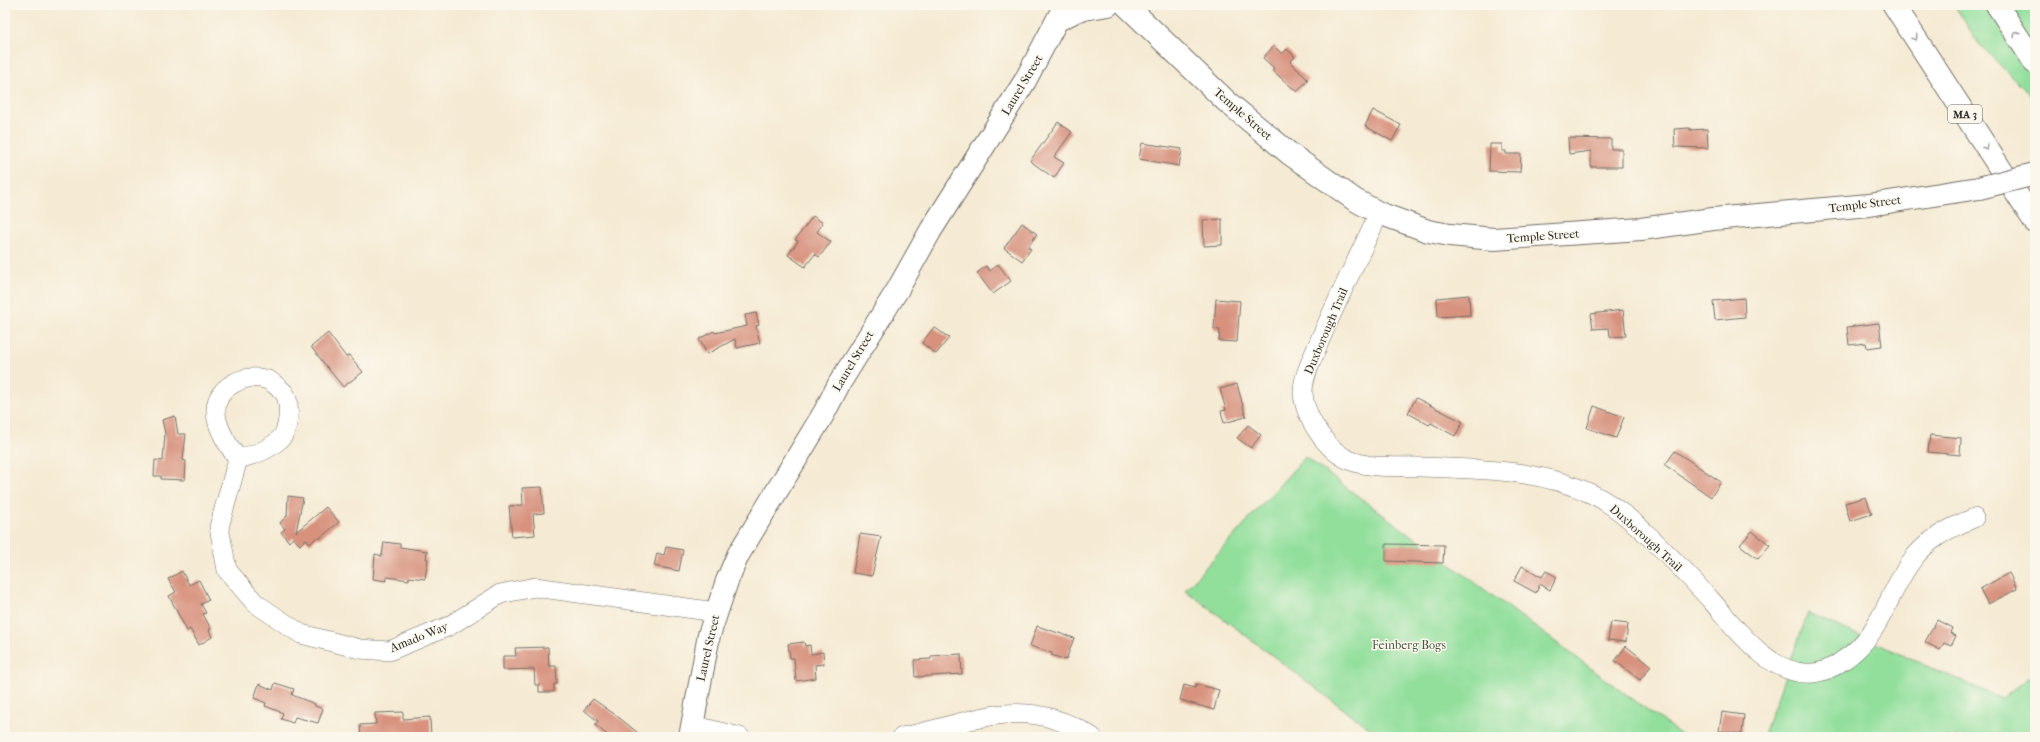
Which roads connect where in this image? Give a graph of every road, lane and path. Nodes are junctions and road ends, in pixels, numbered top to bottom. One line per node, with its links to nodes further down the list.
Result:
1 (1108, 5): 5 (main road)
2 (1126, 5): 8 (main road, Temple Street)
3 (1894, 5): 9 (main road, MA 3, one-way to 9)
4 (1997, 5): 6 (main road, one-way to 4)
5 (1062, 12): 12 (main road, Laurel Street)
6 (2035, 63)
7 (2035, 174): 8 (main road, Temple Street, bridge)
8 (1379, 213): 11 (street, Duxborough Trail)
9 (2035, 222)
10 (238, 459): 10 (street); 12 (street, Amado Way)
11 (1974, 518)
12 (716, 612): 13 (main road, Laurel Street)
13 (691, 731): 14 (street)
14 (740, 737)
15 (902, 737): 16 (street)
16 (1092, 737)

